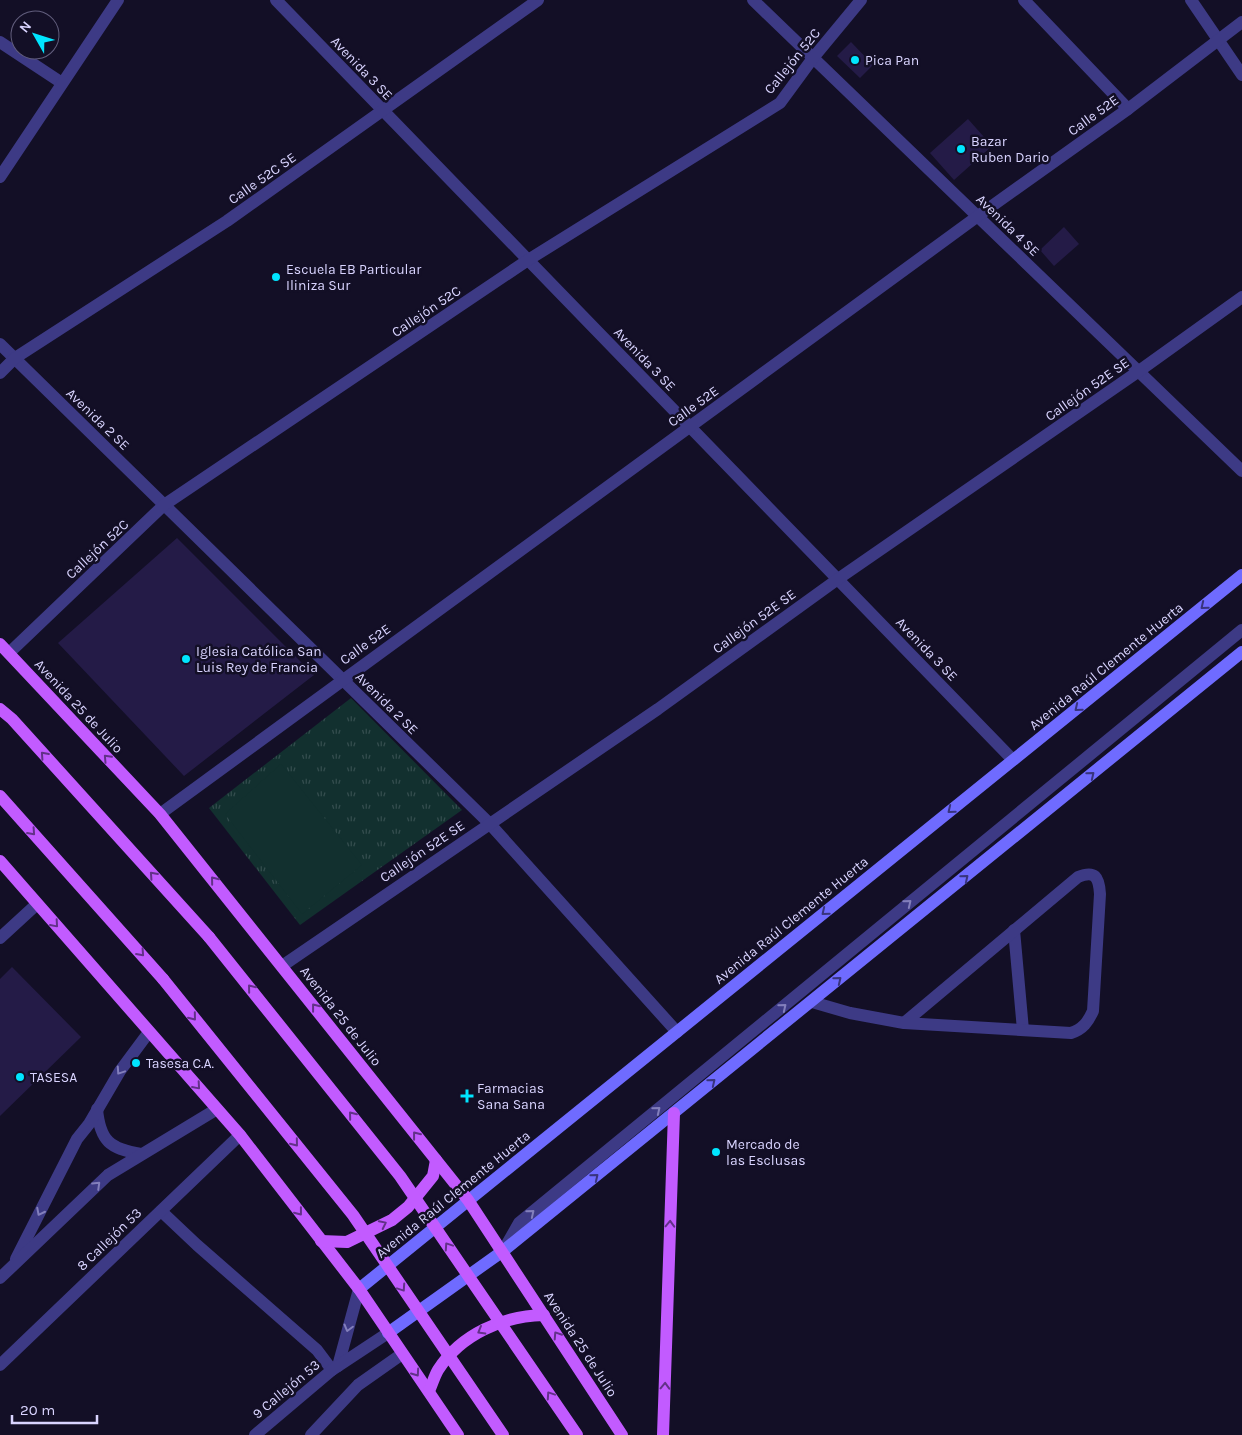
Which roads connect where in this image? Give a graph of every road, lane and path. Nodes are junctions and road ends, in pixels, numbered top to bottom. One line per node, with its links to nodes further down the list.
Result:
1 (118, 0): 13 (street)
2 (276, 0): 15 (street, Avenida 3 SE)
3 (538, 0): 15 (street, Calle 52C SE)
4 (753, 0): 11 (street, Avenida 4 SE)
5 (861, 0): 11 (street, Callejón 52C)
6 (1024, 0): 14 (street)
7 (1191, 0): 9 (street)
8 (1242, 22): 9 (street, Calle 52E)
9 (1219, 40): 12 (street); 14 (street, Calle 52E)
10 (0, 42): 13 (street)
11 (814, 58): 17 (street, Avenida 4 SE); 18 (street, Callejón 52C)
12 (1242, 75)
13 (62, 84): 16 (street)
14 (1128, 109): 17 (street, Calle 52E)
15 (383, 111): 18 (street, Avenida 3 SE); 21 (street, Calle 52C SE)
16 (0, 177)
17 (978, 216): 22 (street, Avenida 4 SE); 24 (street, Calle 52E)
18 (528, 260): 24 (street, Avenida 3 SE); 26 (street, Callejón 52C)
19 (1242, 296): 22 (street, Callejón 52E SE)
20 (0, 344): 21 (street, Avenida 2 SE)
21 (14, 358): 23 (street, Calle 52C SE); 26 (street, Avenida 2 SE)
22 (1139, 371): 25 (street, Avenida 4 SE); 28 (street, Callejón 52E SE)
23 (0, 373)
24 (690, 427): 28 (street, Avenida 3 SE); 32 (street, Calle 52E)
25 (1242, 472)
26 (164, 505): 30 (street, Callejón 52C); 32 (street, Avenida 2 SE)
27 (1242, 575): 34 (main road, Avenida Raúl Clemente Huerta, one-way to 34)
28 (838, 579): 34 (street, Avenida 3 SE); 37 (street, Callejón 52E SE)
29 (1242, 630): 57 (street, one-way to 29)
30 (4, 648): 36 (main road, Avenida 25 de Julio, one-way to 30)
31 (1242, 652): 43 (main road, one-way to 31)
32 (342, 679): 36 (street, Calle 52E); 37 (street, Avenida 2 SE)
33 (0, 709): 71 (main road, one-way to 33, bridge)
34 (1013, 760): 47 (main road, Avenida Raúl Clemente Huerta, one-way to 47)
35 (0, 796): 70 (main road, one-way to 70, bridge)
36 (160, 814): 42 (main road, Avenida 25 de Julio, one-way to 36)
37 (489, 824): 42 (street, Callejón 52E SE); 47 (street, Avenida 2 SE)
38 (0, 861): 39 (main road)
39 (37, 904): 41 (street); 46 (main road, one-way to 46)
40 (1014, 930): 44 (street); 45 (street); 45 (street)
41 (0, 938)
42 (282, 966): 53 (main road, Avenida 25 de Julio, one-way to 42)
43 (812, 1002): 44 (street); 50 (main road, one-way to 43)
44 (904, 1023): 45 (street)
45 (1023, 1030)
46 (149, 1032): 48 (street, one-way to 48); 49 (main road, one-way to 49)
47 (677, 1032): 54 (main road, Avenida Raúl Clemente Huerta)
48 (97, 1109): 52 (street); 58 (street, one-way to 58)
49 (217, 1109): 51 (main road); 52 (street)
50 (674, 1113): 57 (main road, one-way to 50); 73 (main road, one-way to 50)
51 (240, 1135): 55 (street, 8 Callejón 53); 56 (main road, one-way to 56)
52 (141, 1154): 58 (street, one-way to 52)
53 (436, 1160): 54 (main road, Avenida 25 de Julio); 56 (main road, one-way to 53)
54 (468, 1200): 57 (main road, Avenida 25 de Julio); 60 (main road, Avenida Raúl Clemente Huerta)
55 (161, 1211): 64 (street, 8 Callejón 53); 65 (street)
56 (321, 1241): 60 (main road)
57 (503, 1251): 61 (main road, Avenida 25 de Julio); 62 (main road)
58 (11, 1268): 59 (street)
59 (0, 1278)
60 (359, 1289): 62 (main road); 65 (street, 9 Callejón 53, one-way to 65)
61 (544, 1315): 66 (main road, one-way to 66); 72 (main road, Avenida 25 de Julio, one-way to 61)
62 (388, 1333): 63 (main road); 65 (street, 9 Callejón 53)
63 (402, 1354): 66 (main road, one-way to 66); 68 (street)
64 (0, 1365)
65 (335, 1368): 67 (street, 9 Callejón 53)
66 (428, 1391): 69 (main road)
67 (255, 1435)
68 (311, 1435)
69 (458, 1435)
70 (503, 1435)
71 (577, 1435)
72 (622, 1435)
73 (663, 1435)

